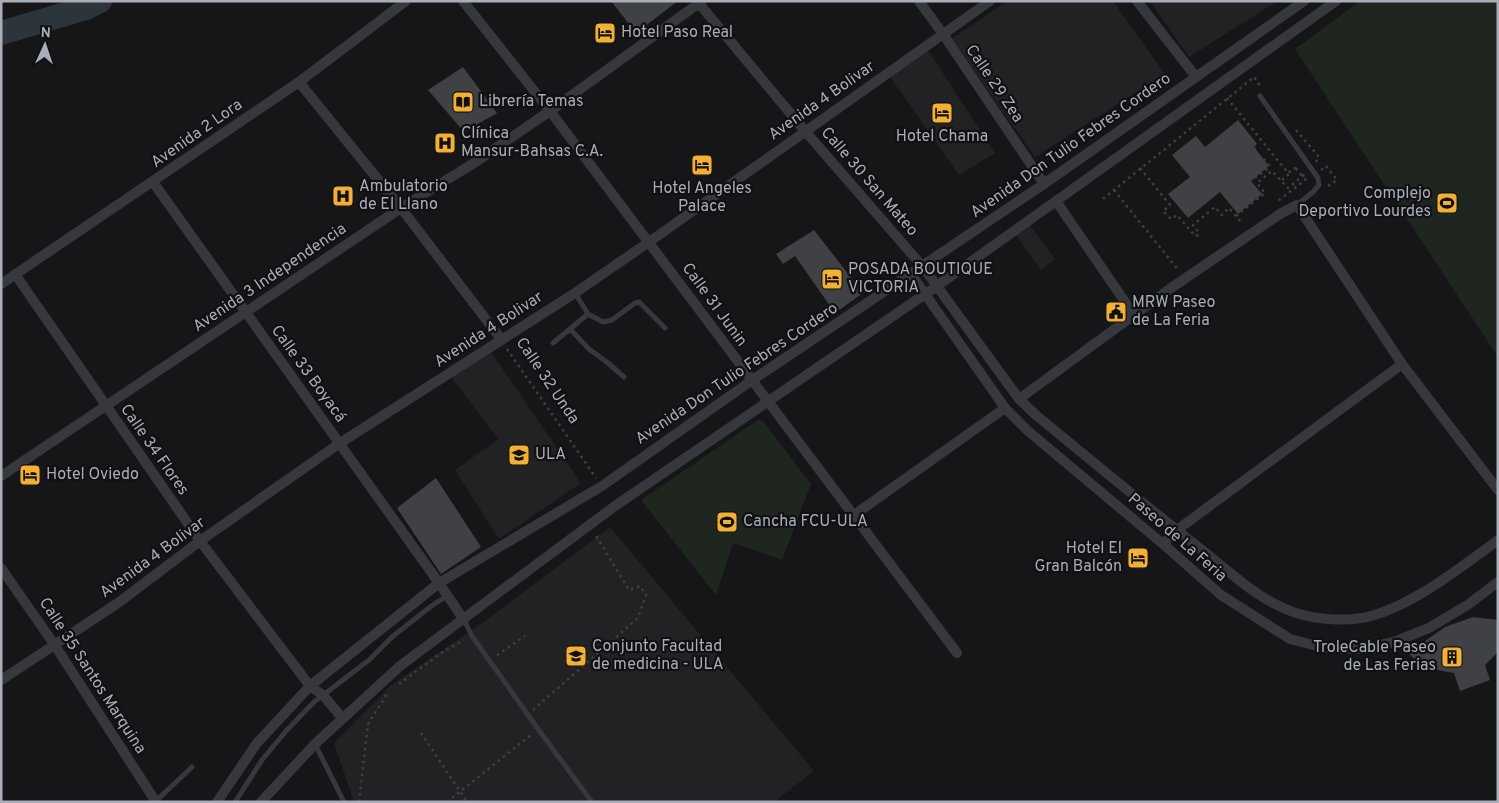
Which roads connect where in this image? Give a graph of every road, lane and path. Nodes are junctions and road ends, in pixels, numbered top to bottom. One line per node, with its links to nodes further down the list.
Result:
1 (406, 1): 11 (street, Avenida 2 Lora)
2 (463, 1): 15 (street, Calle 31 Junin)
3 (919, 1): 9 (street, Calle 29 Zea)
4 (990, 1): 9 (street, Avenida 4 Bolivar)
5 (1137, 1): 10 (street)
6 (1304, 1): 10 (street, Avenida Don Tulio Febres Cordero)
7 (1336, 1): 32 (street)
8 (700, 2): 15 (street, Avenida 3 Independencia); 17 (street, Calle 30 San Mateo)
9 (943, 34): 17 (street, Avenida 4 Bolivar); 28 (street, Calle 29 Zea)
10 (1196, 77): 28 (street, Avenida Don Tulio Febres Cordero)
11 (299, 82): 27 (street, Avenida 2 Lora); 34 (street, Calle 32 Unda)
12 (1265, 92): 14 (path)
13 (1260, 96): 33 (lane)
14 (1227, 98): 21 (path); 22 (path)
15 (550, 111): 34 (street, Avenida 3 Independencia); 39 (street, Calle 31 Junin)
16 (1295, 128): 20 (path)
17 (805, 130): 39 (street, Avenida 4 Bolivar); 40 (street, Calle 30 San Mateo)
18 (1254, 147): 19 (path)
19 (1265, 156)
20 (1313, 165)
21 (1140, 168): 29 (path); 36 (path)
22 (1296, 168): 24 (path); 25 (path)
23 (1316, 171): 30 (path)
24 (1302, 176): 25 (path); 26 (path)
25 (1282, 180): 36 (path)
26 (1305, 180)
27 (153, 182): 42 (street, Avenida 2 Lora); 48 (street, Calle 33 Boyacá)
28 (1044, 184): 40 (street, Avenida Don Tulio Febres Cordero)
29 (1114, 190): 31 (path); 41 (path)
30 (1322, 191)
31 (1103, 199)
32 (1056, 201): 45 (street); 50 (street)
33 (1297, 205): 50 (street); 55 (street)
34 (401, 208): 48 (street, Avenida 3 Independencia); 53 (street, Calle 32 Unda)
35 (1324, 208): 37 (path)
36 (1236, 216): 38 (path)
37 (1312, 218)
38 (1242, 223)
39 (649, 242): 46 (street, Avenida 4 Bolivar); 57 (street, Calle 31 Junin)
40 (922, 267): 43 (street, Avenida Don Tulio Febres Cordero); 45 (street, Calle 30 San Mateo)
41 (1181, 273)
42 (15, 274): 44 (street, Avenida 2 Lora); 60 (street, Calle 34 Flores)
43 (911, 274): 47 (street, Paseo de La Feria); 57 (street, Avenida Don Tulio Febres Cordero)
44 (1, 284)
45 (938, 286): 47 (street); 58 (street)
46 (575, 292): 49 (lane); 53 (street, Avenida 4 Bolivar)
47 (925, 293): 59 (street); 61 (street, Paseo de La Feria)
48 (246, 313): 60 (street, Avenida 3 Independencia); 62 (street, Calle 33 Boyacá)
49 (588, 314): 51 (lane); 52 (lane)
50 (1134, 315): 58 (street)
51 (665, 328)
52 (570, 329): 54 (lane); 56 (lane)
53 (501, 339): 62 (street, Avenida 4 Bolivar); 64 (path, Calle 32 Unda)
54 (553, 343)
55 (1402, 364): 65 (street); 68 (street)
56 (624, 377)
57 (751, 381): 59 (street, Calle 31 Junin); 64 (street, Avenida Don Tulio Febres Cordero)
58 (1020, 399): 68 (street, Paseo de La Feria)
59 (769, 402): 66 (street, Calle 31 Junin); 67 (street)
60 (105, 406): 63 (street, Avenida 3 Independencia); 70 (street, Calle 34 Flores)
61 (1005, 408): 66 (street); 71 (street, Paseo de La Feria)
62 (340, 444): 70 (street, Avenida 4 Bolivar); 74 (street, Calle 33 Boyacá)
63 (1, 476)
64 (602, 486): 74 (street, Avenida Don Tulio Febres Cordero)
65 (1498, 490)
66 (854, 516): 80 (street, Calle 31 Junin)
67 (590, 526): 76 (street); 87 (path)
68 (1177, 530): 69 (street, Paseo de La Feria); 71 (street)
69 (1498, 540)
70 (200, 541): 79 (street, Avenida 4 Bolivar); 84 (street, Calle 34 Flores)
71 (1162, 544): 73 (street, Paseo de La Feria)
72 (1, 568): 79 (street, Calle 35 Santos Marquina)
73 (1498, 582)
74 (439, 583): 75 (street, Calle 33 Boyacá); 84 (street, Avenida Don Tulio Febres Cordero)
75 (448, 595): 76 (street, Calle 33 Boyacá); 86 (lane)
76 (464, 620): 77 (lane); 88 (street)
77 (472, 636): 81 (lane); 83 (path)
78 (525, 636): 81 (path)
79 (54, 644): 82 (street, Avenida 4 Bolivar); 94 (street, Calle 35 Santos Marquina)
80 (957, 653)
81 (489, 660): 87 (lane)
82 (1, 680)
83 (397, 685)
84 (310, 686): 86 (street); 95 (street, Avenida Don Tulio Febres Cordero)
85 (390, 691): 99 (path)
86 (324, 695): 88 (street); 96 (lane)
87 (528, 715): 89 (lane)
88 (343, 720): 91 (street)
89 (538, 729): 93 (path); 102 (lane)
90 (421, 733): 93 (path)
91 (315, 744): 97 (street); 98 (lane)
92 (192, 767): 94 (lane)
93 (459, 791): 100 (path); 101 (path)
94 (156, 802)
95 (217, 802)
96 (235, 802)
97 (260, 802)
98 (344, 802)
99 (360, 802)
100 (447, 802)
101 (467, 802)
102 (592, 802)

